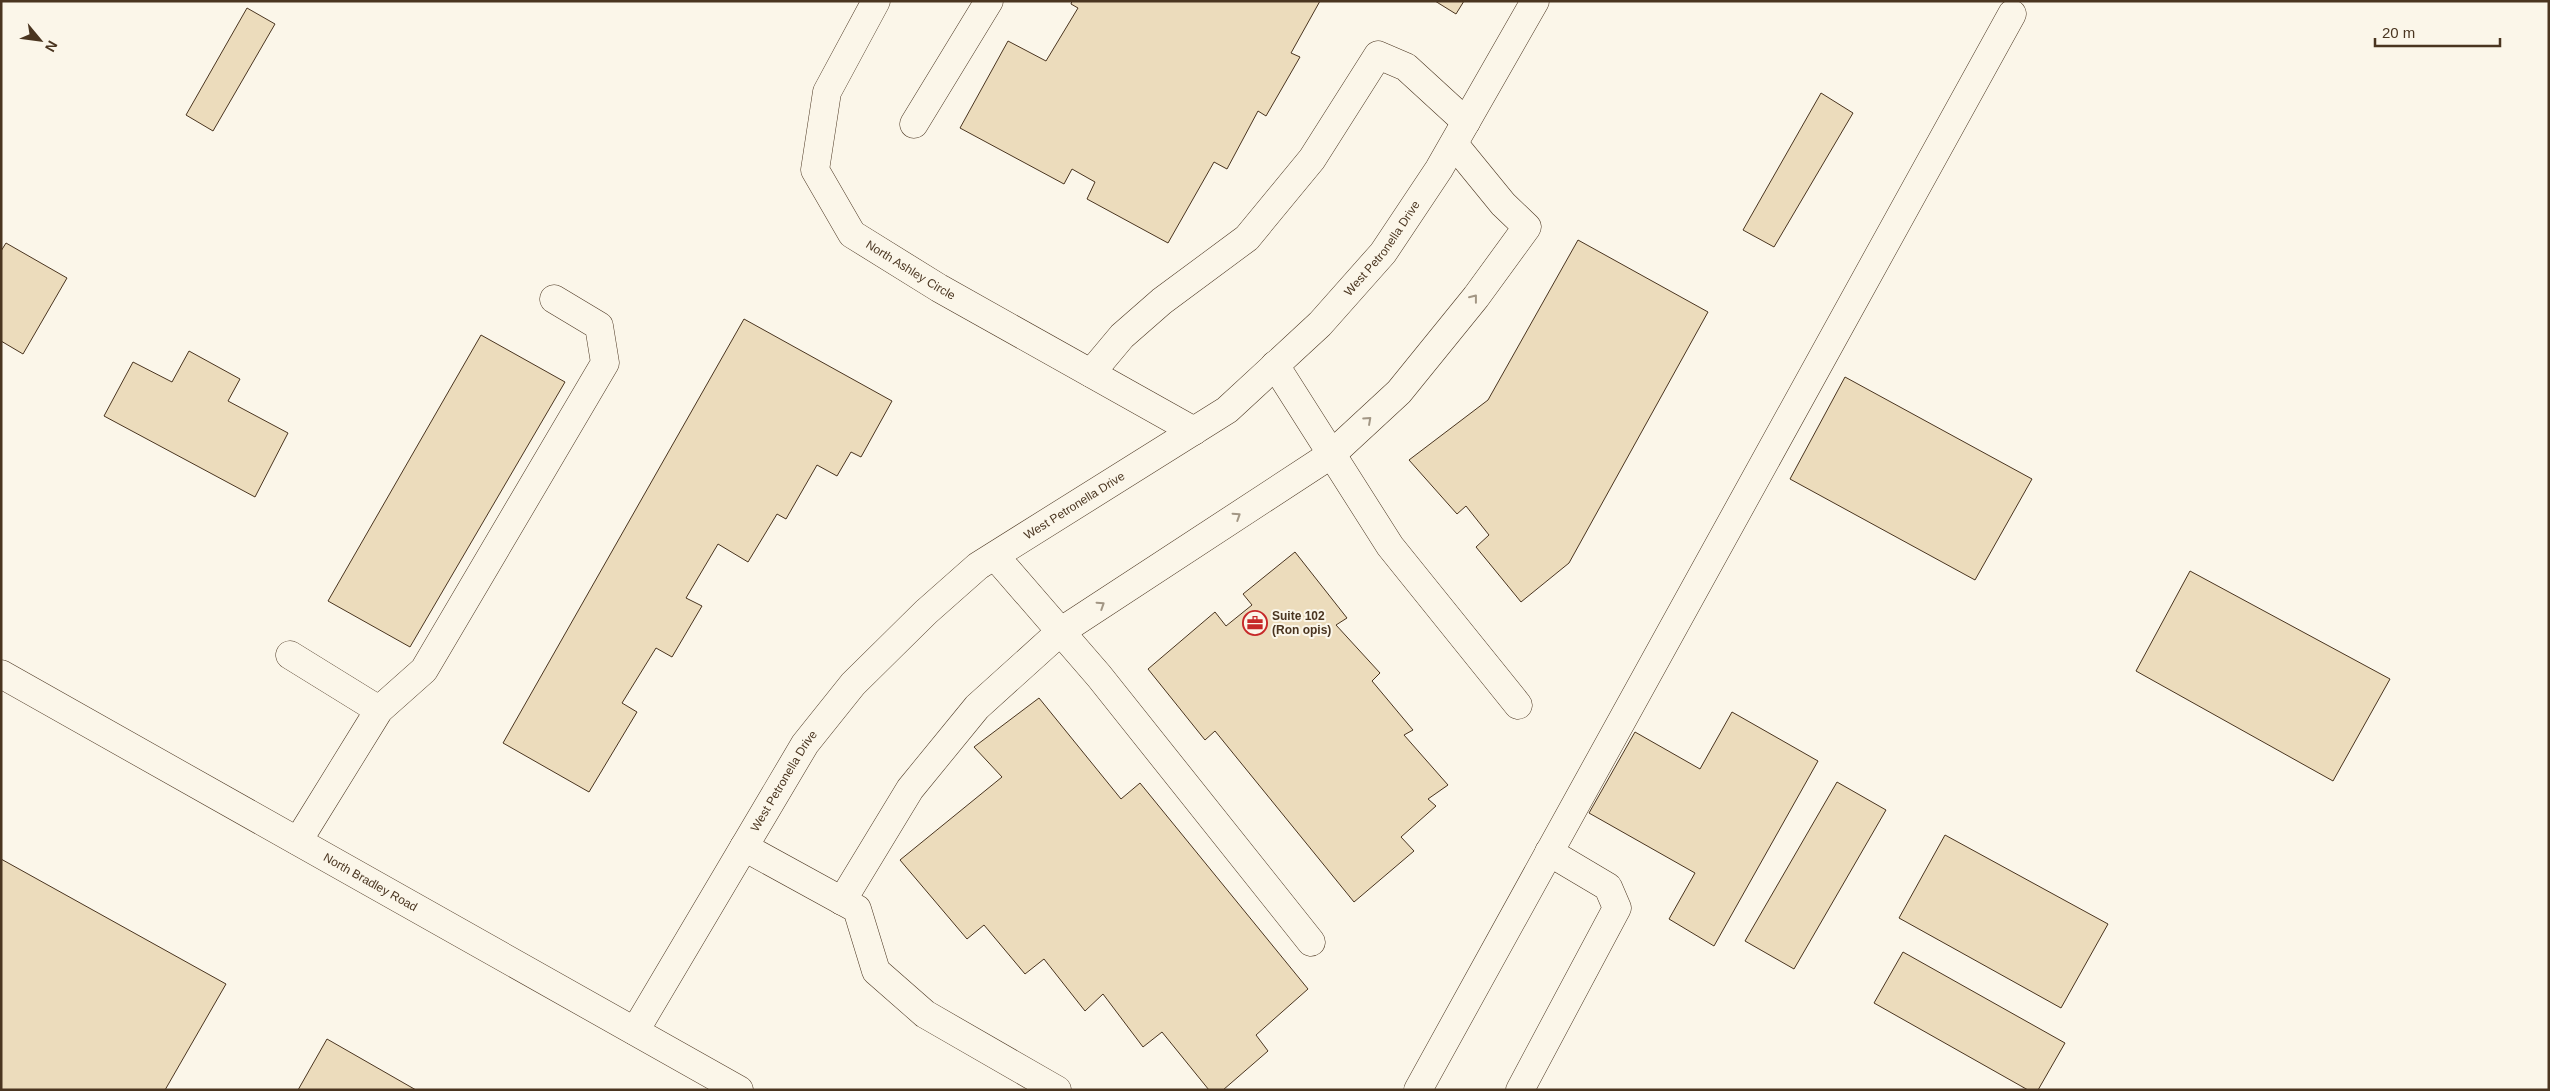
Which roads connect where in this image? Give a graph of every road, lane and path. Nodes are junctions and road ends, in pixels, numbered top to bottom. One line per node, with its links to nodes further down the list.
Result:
1 (876, 1): 9 (street, North Ashley Circle)
2 (989, 1): 5 (street)
3 (1535, 1): 6 (street, West Petronella Drive)
4 (2012, 14): 20 (street)
5 (914, 124)
6 (1460, 133): 8 (street, West Petronella Drive); 9 (street); 11 (street, one-way to 6)
7 (554, 299): 17 (street)
8 (1275, 365): 10 (street, West Petronella Drive); 11 (street)
9 (1090, 373): 10 (street, North Ashley Circle)
10 (1194, 431): 12 (street, West Petronella Drive)
11 (1332, 454): 13 (street, one-way to 11); 16 (street)
12 (994, 556): 13 (street); 19 (street, West Petronella Drive)
13 (1060, 632): 21 (street); 22 (street)
14 (290, 655): 17 (street)
15 (1, 674): 18 (street, North Bradley Road)
16 (1518, 705)
17 (379, 710): 18 (street)
18 (298, 841): 23 (street, North Bradley Road)
19 (744, 847): 21 (street); 23 (street, West Petronella Drive)
20 (1549, 852): 26 (street); 27 (street)
21 (842, 901): 25 (street)
22 (1311, 942)
23 (635, 1031): 24 (street, North Bradley Road)
24 (739, 1090)
25 (1057, 1090)
26 (1418, 1090)
27 (1520, 1090)

